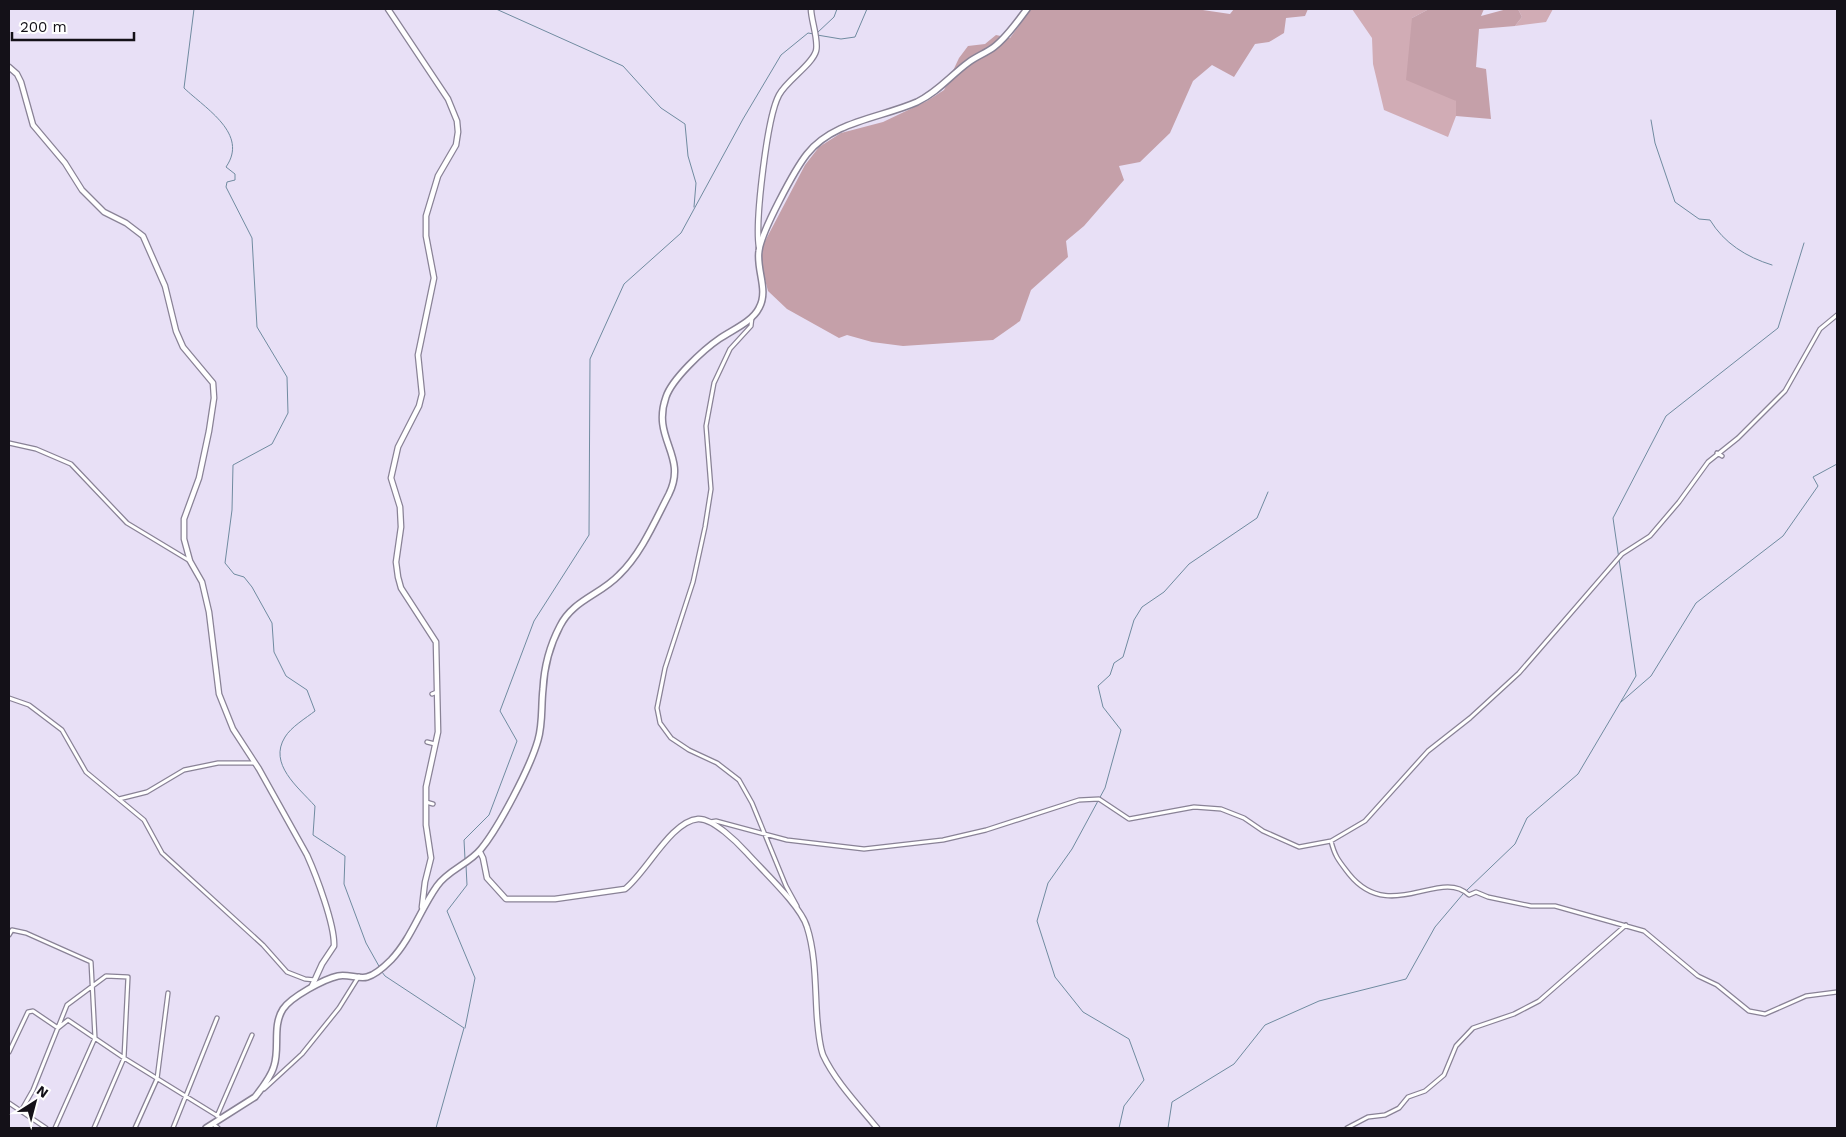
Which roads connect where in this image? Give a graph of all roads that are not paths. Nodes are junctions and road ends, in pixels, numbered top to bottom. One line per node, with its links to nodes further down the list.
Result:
1 (388, 9): 16 (street)
2 (811, 9): 5 (street)
3 (1028, 9): 5 (main road)
4 (9, 67): 13 (street)
5 (759, 247): 7 (main road)
6 (1837, 315): 9 (street)
7 (752, 317): 22 (street); 24 (main road)
8 (9, 443): 12 (street)
9 (1716, 453): 10 (street); 23 (street)
10 (1722, 456)
11 (148, 526): 12 (street)
12 (146, 533): 13 (street)
13 (190, 561): 17 (street)
14 (9, 698): 18 (street)
15 (427, 742): 16 (street)
16 (436, 744): 19 (street)
17 (256, 763): 18 (street); 30 (street)
18 (118, 799): 30 (street)
19 (425, 802): 20 (street); 25 (street)
20 (433, 804)
21 (707, 822): 22 (street); 24 (street); 26 (street)
22 (764, 833): 23 (street); 26 (street)
23 (1330, 842): 27 (street)
24 (480, 852): 25 (main road)
25 (422, 907): 29 (main road)
26 (802, 916): 56 (street)
27 (1626, 924): 33 (street); 57 (street)
28 (9, 935): 31 (street)
29 (359, 976): 32 (main road); 43 (street)
30 (316, 980): 32 (street)
31 (92, 985): 36 (street); 38 (street); 41 (street)
32 (311, 989): 43 (main road)
33 (1837, 992)
34 (168, 993): 42 (street)
35 (216, 1018): 44 (street)
36 (58, 1028): 38 (street); 39 (street); 46 (street)
37 (252, 1035): 47 (street)
38 (95, 1038): 41 (street); 50 (street)
39 (11, 1043): 40 (street)
40 (9, 1052)
41 (124, 1058): 42 (street); 51 (street)
42 (157, 1079): 44 (street); 52 (street)
43 (260, 1090): 47 (main road)
44 (185, 1097): 47 (street); 53 (street)
45 (9, 1103): 46 (street)
46 (21, 1111): 49 (street)
47 (219, 1117): 48 (main road)
48 (213, 1124): 54 (main road); 55 (street)
49 (46, 1128)
50 (55, 1128)
51 (94, 1128)
52 (135, 1128)
53 (174, 1128)
54 (206, 1128)
55 (218, 1128)
56 (877, 1128)
57 (1347, 1128)

